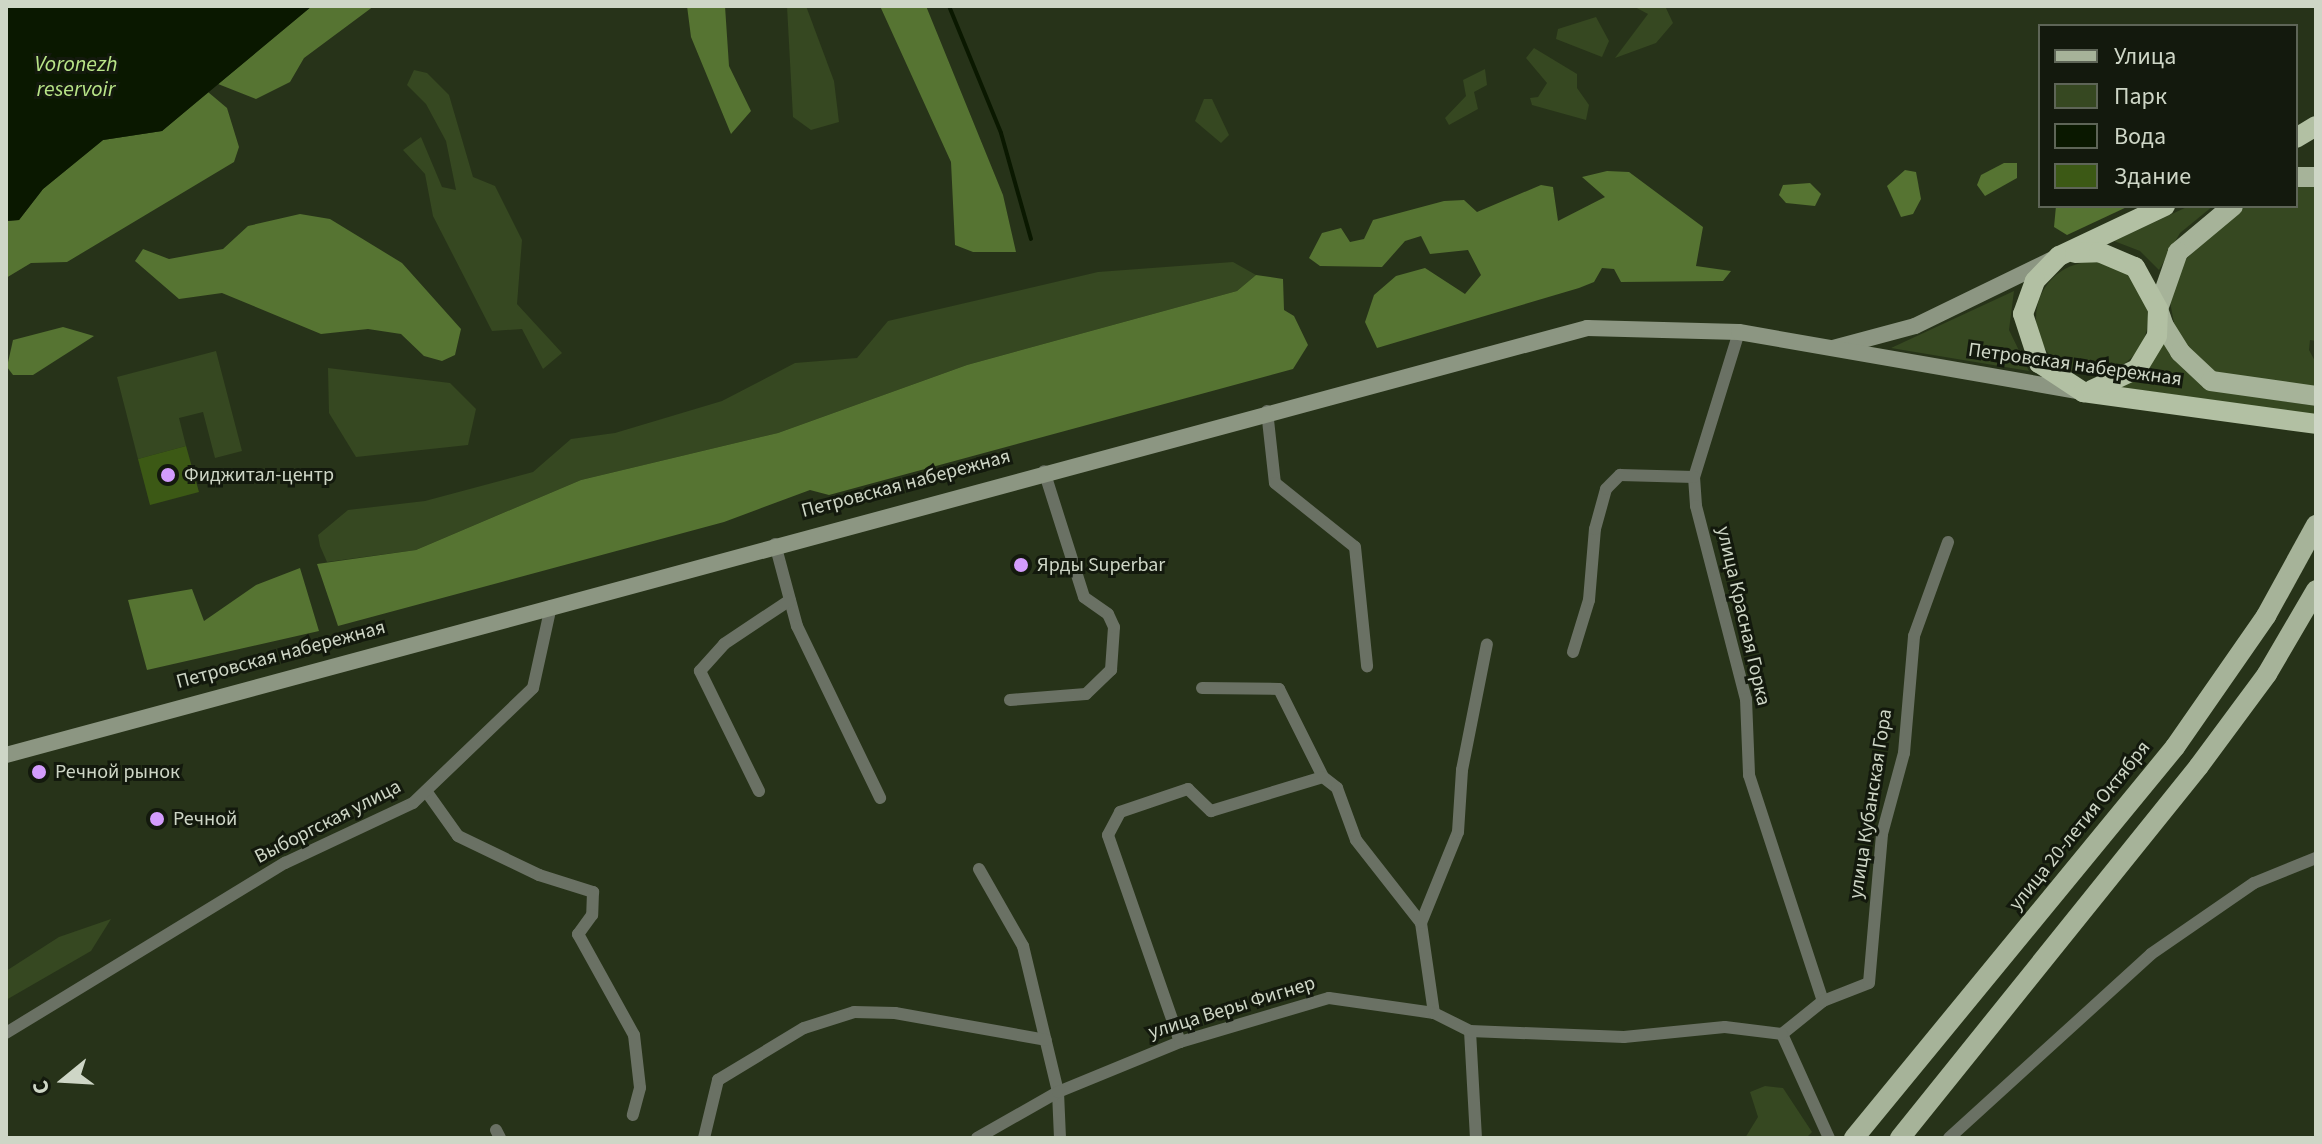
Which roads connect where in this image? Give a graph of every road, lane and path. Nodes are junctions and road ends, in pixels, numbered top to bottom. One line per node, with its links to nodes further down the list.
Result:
1 (2316, 126): 2 (highway)
2 (2298, 137)
3 (2161, 208): 5 (highway)
4 (2231, 208): 6 (main road)
5 (2059, 256): 6 (highway); 8 (main road, Петровская набережная); 9 (highway)
6 (2158, 309): 9 (highway); 10 (main road)
7 (1739, 332): 8 (main road, Петровская набережная); 11 (main road, Петровская набережная); 14 (street, улица Красная Горка)
8 (1827, 349): 9 (main road, Петровская набережная)
9 (2083, 392): 12 (highway, Петровская набережная)
10 (2316, 396)
11 (1267, 411): 13 (main road, Петровская набережная); 23 (street)
12 (2316, 424)
13 (1044, 471): 17 (main road, Петровская набережная); 25 (street)
14 (1694, 477): 22 (street); 34 (street, улица Красная Горка)
15 (2316, 525): 48 (main road, улица 20-летия Октября)
16 (1948, 542): 34 (street, улица Кубанская Гора)
17 (775, 544): 19 (street); 20 (main road, Петровская набережная)
18 (2316, 590): 49 (main road)
19 (790, 600): 29 (street); 30 (street)
20 (551, 606): 26 (main road, Петровская набережная); 28 (street, Выборгская улица)
21 (1487, 644): 33 (street)
22 (1573, 652)
23 (1367, 666)
24 (1202, 688): 27 (street)
25 (1010, 700)
26 (6, 755)
27 (1323, 777): 33 (street); 40 (street)
28 (426, 791): 37 (street, Выборгская улица); 42 (street)
29 (759, 791)
30 (880, 798)
31 (2316, 858): 50 (street)
32 (979, 869): 39 (street)
33 (1421, 923): 35 (street)
34 (1823, 1001): 38 (street)
35 (1434, 1013): 36 (street, улица Веры Фигнер); 40 (street, улица Веры Фигнер)
36 (1470, 1031): 38 (street, улица Веры Фигнер); 46 (street)
37 (6, 1033)
38 (1782, 1034): 47 (street)
39 (1046, 1040): 41 (street); 43 (street)
40 (1180, 1042): 41 (street, улица Веры Фигнер)
41 (1058, 1092): 44 (street, улица Веры Фигнер); 45 (street)
42 (633, 1115)
43 (704, 1138)
44 (977, 1138)
45 (1060, 1138)
46 (1476, 1138)
47 (1829, 1138)
48 (1854, 1138)
49 (1900, 1138)
50 (1949, 1138)

